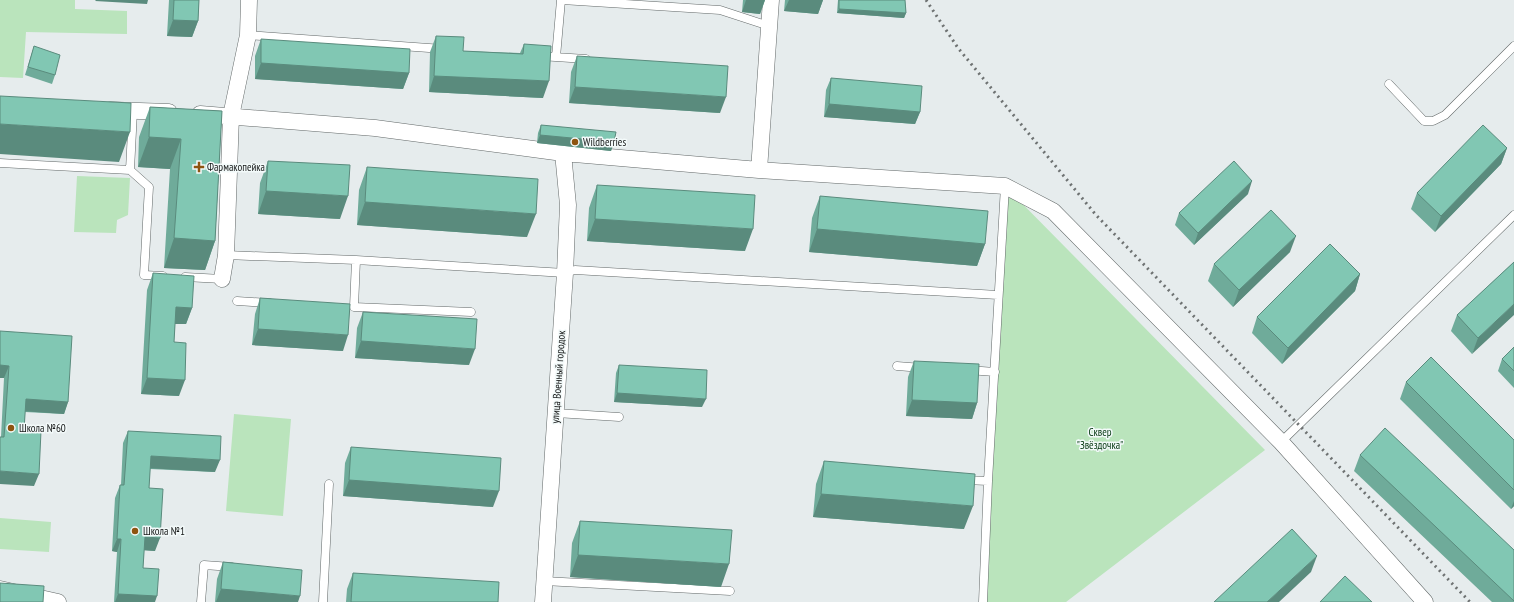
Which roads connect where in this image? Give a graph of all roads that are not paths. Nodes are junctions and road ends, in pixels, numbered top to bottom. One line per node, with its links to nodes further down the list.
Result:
1 (249, 0): 5 (street)
2 (562, 0): 4 (lane); 9 (lane)
3 (771, 0): 4 (street)
4 (769, 26): 18 (street)
5 (248, 35): 7 (lane); 14 (street)
6 (1514, 46): 11 (lane)
7 (454, 50)
8 (532, 56): 9 (lane)
9 (556, 57): 10 (lane)
10 (595, 60)
11 (1389, 84)
12 (93, 109): 13 (street)
13 (133, 111): 14 (street); 17 (lane)
14 (231, 116): 15 (street); 21 (street)
15 (563, 153): 18 (street); 23 (street, улица Военный городок)
16 (0, 163): 17 (lane)
17 (130, 170): 24 (lane)
18 (759, 170): 19 (street)
19 (1005, 186): 25 (lane); 35 (street)
20 (1514, 215): 35 (lane)
21 (226, 255): 22 (lane); 24 (street)
22 (356, 260): 23 (lane); 28 (lane)
23 (565, 273): 25 (lane); 33 (street, улица Военный городок)
24 (222, 279)
25 (998, 295): 32 (lane)
26 (237, 301): 27 (lane)
27 (276, 303)
28 (472, 312)
29 (897, 366): 30 (lane)
30 (927, 368)
31 (957, 370): 32 (lane)
32 (995, 372): 37 (lane)
33 (556, 413): 34 (lane); 40 (street, улица Военный городок)
34 (619, 417)
35 (1281, 442): 48 (street)
36 (957, 479): 37 (lane)
37 (988, 481): 47 (lane)
38 (329, 484): 45 (lane)
39 (243, 568): 44 (lane)
40 (544, 582): 42 (lane); 46 (street, улица Военный городок)
41 (0, 589): 43 (street)
42 (730, 591)
43 (53, 601)
44 (201, 602)
45 (323, 602)
46 (543, 602)
47 (983, 602)
48 (1425, 602)

